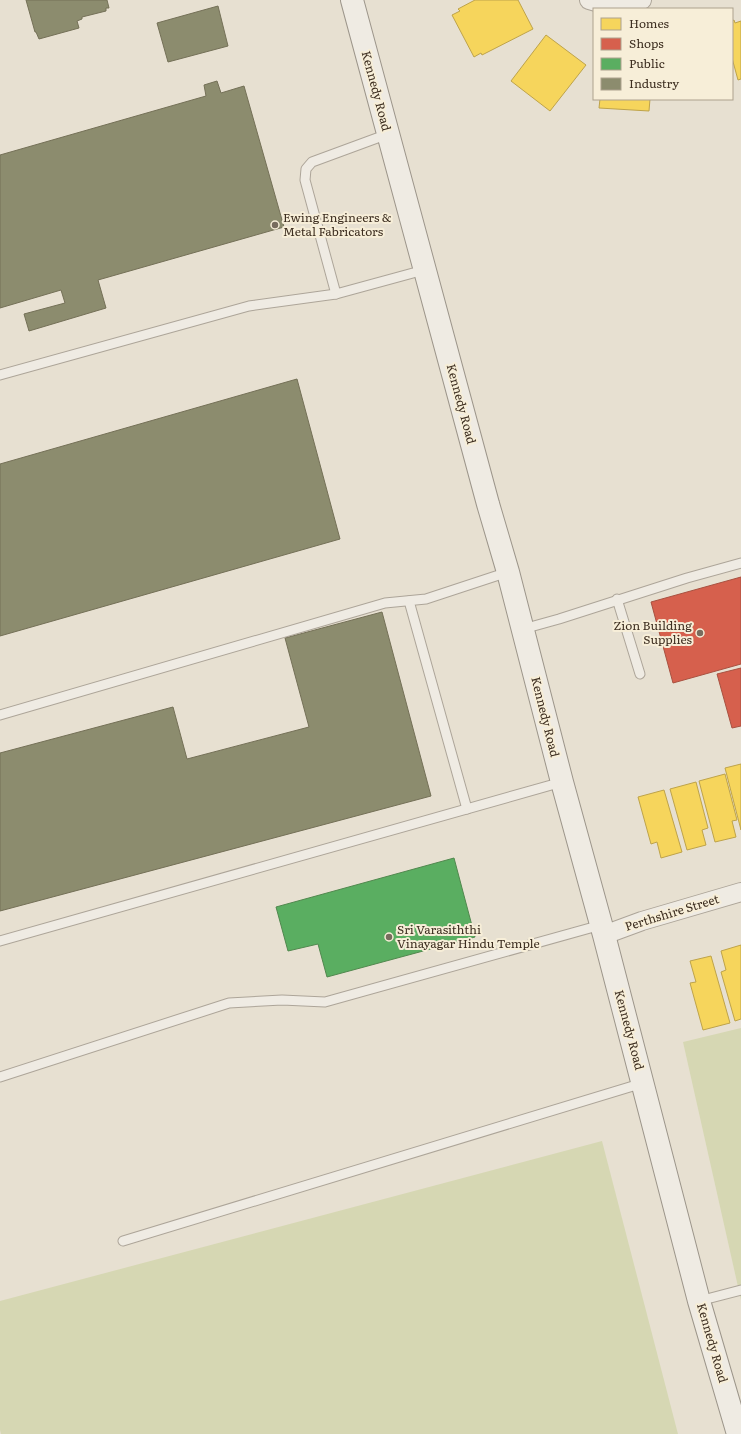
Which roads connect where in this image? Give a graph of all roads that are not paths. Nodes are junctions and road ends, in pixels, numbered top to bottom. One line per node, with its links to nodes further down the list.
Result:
1 (352, 0): 4 (main road, Kennedy Road)
2 (589, 0): 3 (street)
3 (642, 0)
4 (388, 134): 5 (main road, Kennedy Road); 6 (lane)
5 (424, 270): 6 (lane); 9 (main road, Kennedy Road)
6 (336, 294): 7 (lane)
7 (0, 375)
8 (741, 563): 10 (lane)
9 (508, 572): 11 (lane); 12 (main road, Kennedy Road)
10 (617, 599): 12 (lane); 13 (lane)
11 (409, 601): 14 (lane); 16 (lane)
12 (523, 629): 15 (main road, Kennedy Road)
13 (640, 674)
14 (0, 715)
15 (562, 782): 16 (lane); 18 (main road, Kennedy Road)
16 (467, 809): 19 (lane)
17 (741, 892): 18 (street, Perthshire Street)
18 (602, 930): 20 (lane); 21 (main road, Kennedy Road)
19 (0, 940)
20 (0, 1077)
21 (643, 1083): 22 (lane); 24 (main road, Kennedy Road)
22 (123, 1241)
23 (741, 1290): 24 (lane)
24 (699, 1301): 25 (main road, Kennedy Road)
25 (738, 1434)

